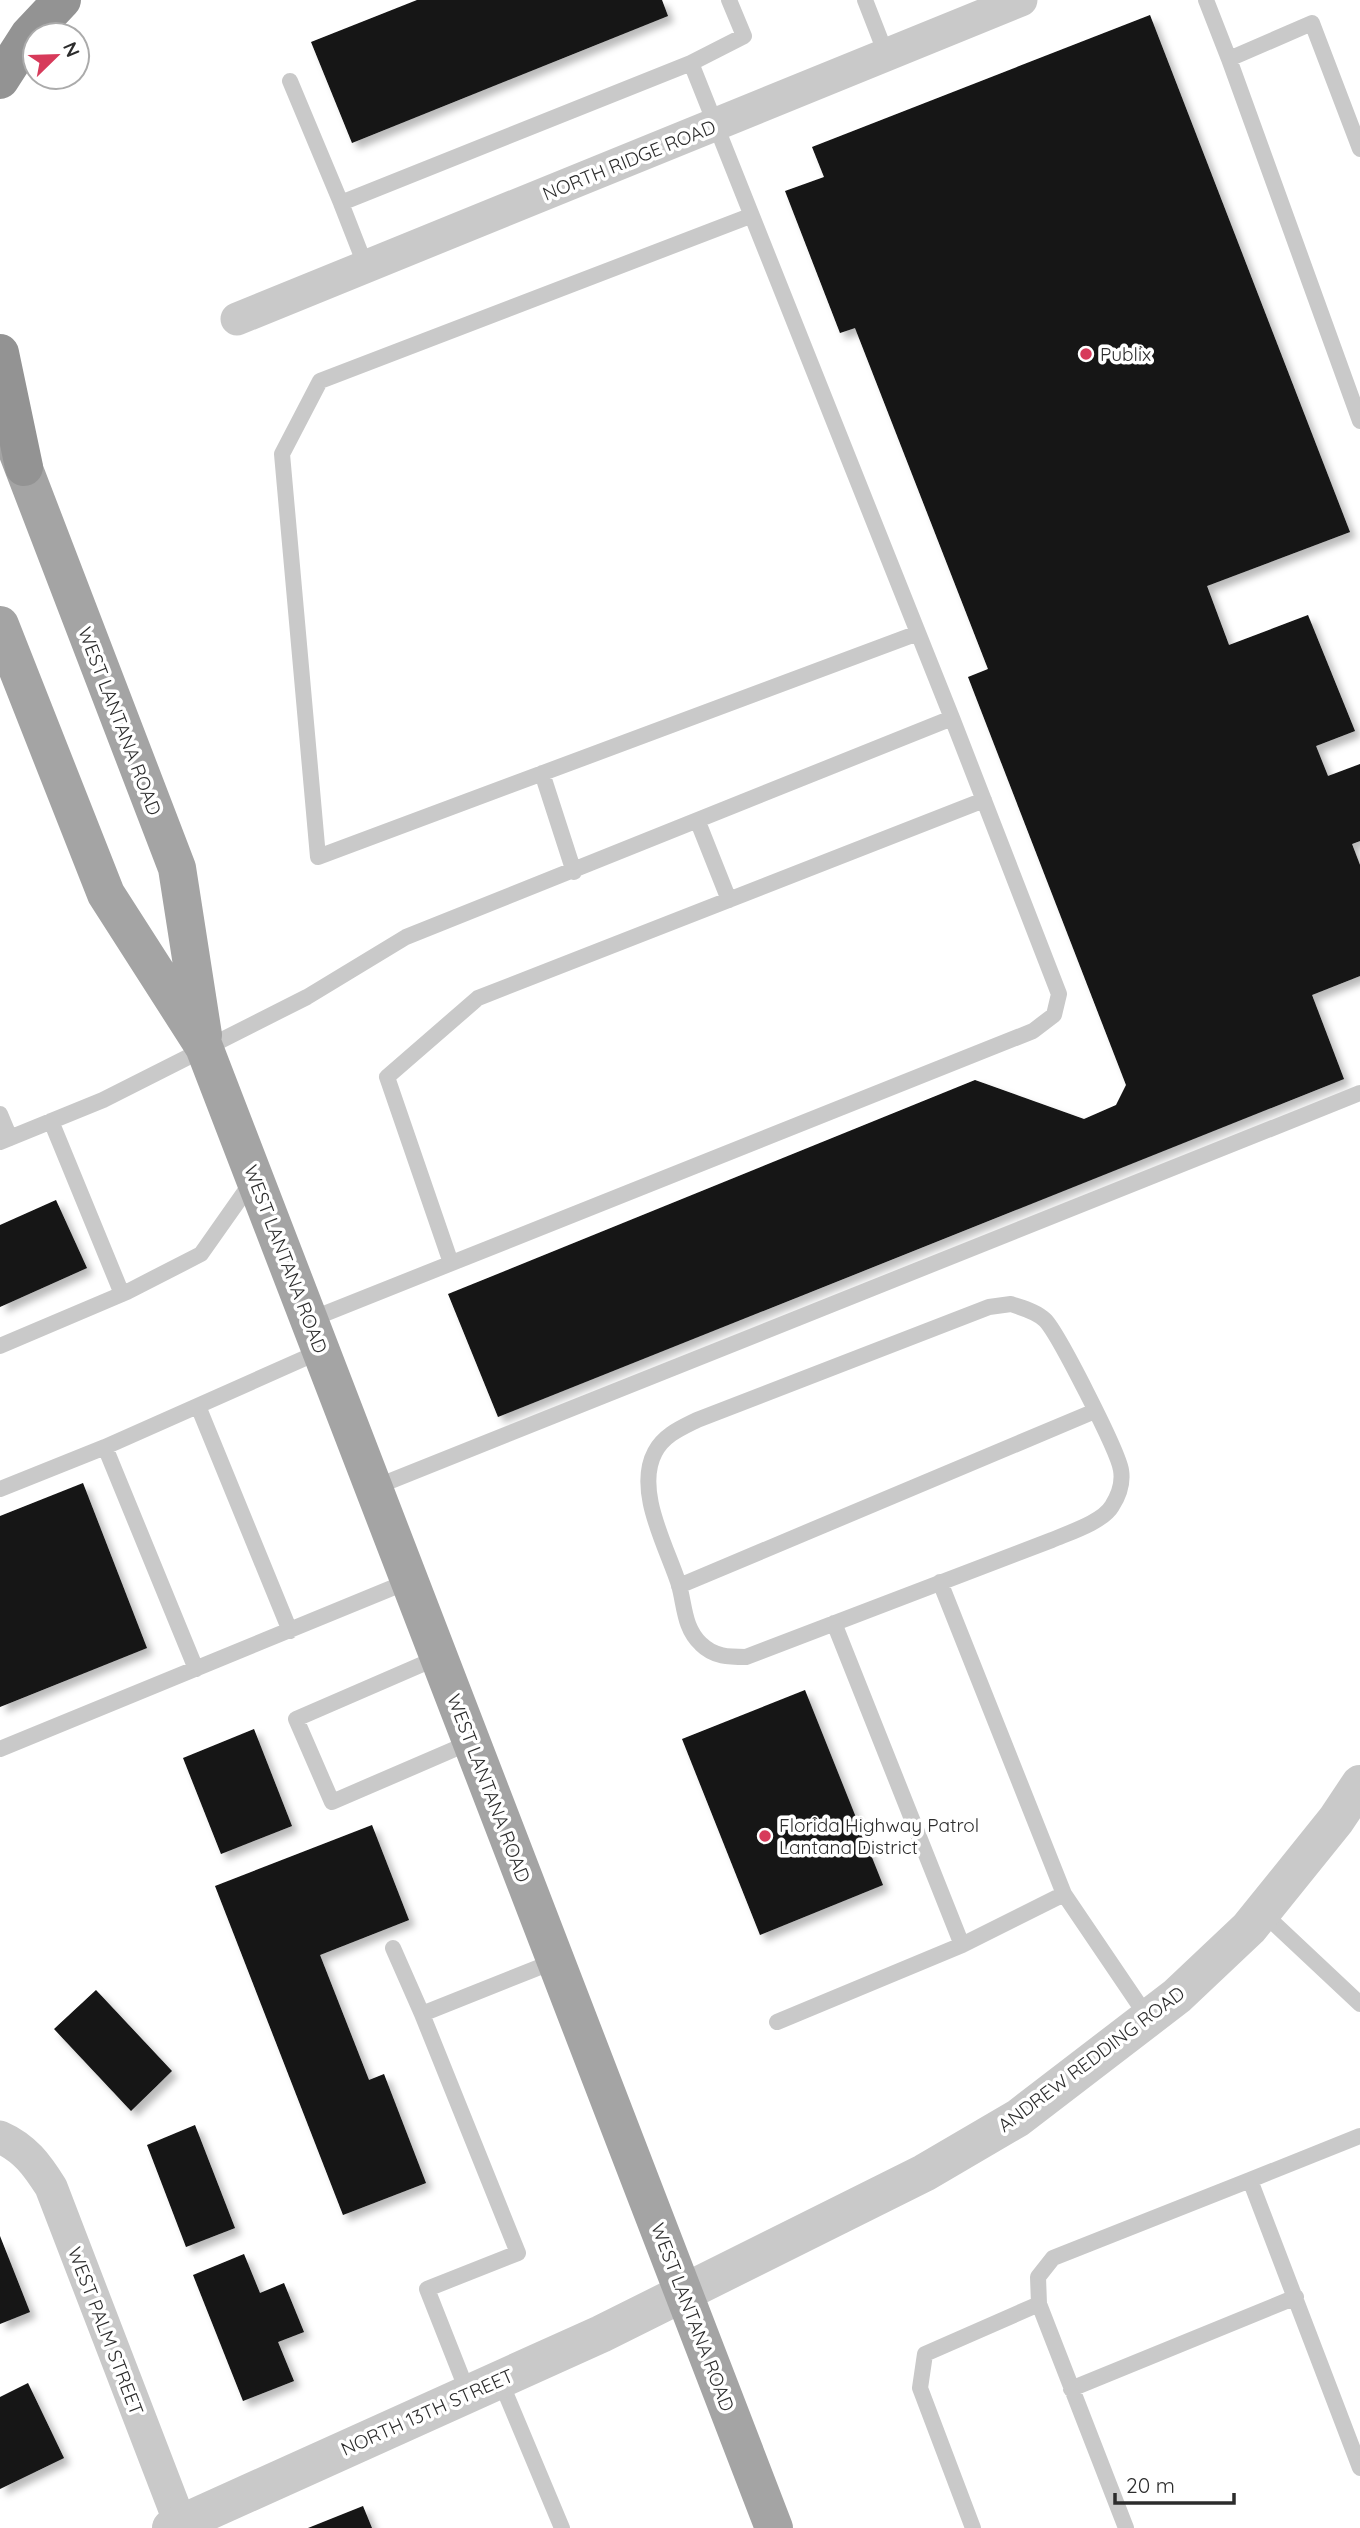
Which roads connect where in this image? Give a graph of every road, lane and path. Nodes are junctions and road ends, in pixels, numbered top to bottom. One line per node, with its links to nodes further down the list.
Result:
1 (62, 0): 9 (highway)
2 (729, 0): 8 (lane)
3 (865, 0): 6 (lane)
4 (1021, 0): 6 (street, NORTH RIDGE ROAD)
5 (1206, 0): 7 (lane)
6 (886, 54): 11 (street, NORTH RIDGE ROAD)
7 (1229, 59): 12 (lane); 19 (lane)
8 (691, 63): 11 (lane); 13 (lane)
9 (0, 80)
10 (290, 81): 13 (lane)
11 (714, 126): 14 (lane); 15 (street, NORTH RIDGE ROAD)
12 (1360, 149)
13 (341, 202): 15 (lane)
14 (750, 216): 22 (lane); 24 (lane)
15 (366, 267): 16 (street, NORTH RIDGE ROAD)
16 (237, 319)
17 (0, 354): 20 (highway)
18 (0, 404): 20 (main road, WEST LANTANA ROAD)
19 (1360, 421)
20 (24, 467): 29 (main road, WEST LANTANA ROAD)
21 (0, 625): 29 (main road, WEST LANTANA ROAD)
22 (918, 633): 23 (lane); 24 (lane)
23 (952, 718): 25 (lane); 26 (lane)
24 (542, 773): 27 (lane)
25 (984, 800): 28 (lane); 35 (lane)
26 (698, 821): 27 (lane); 28 (lane)
27 (574, 872): 29 (lane)
28 (729, 900): 35 (lane)
29 (204, 1047): 32 (lane); 34 (main road, WEST LANTANA ROAD)
30 (1360, 1093): 42 (lane)
31 (0, 1114): 33 (lane)
32 (51, 1121): 33 (lane); 36 (lane)
33 (5, 1140)
34 (255, 1178): 36 (lane); 37 (main road, WEST LANTANA ROAD)
35 (451, 1263): 37 (lane)
36 (122, 1294): 38 (lane)
37 (315, 1336): 39 (lane); 42 (main road, WEST LANTANA ROAD)
38 (0, 1346)
39 (198, 1406): 41 (lane); 48 (lane)
40 (1095, 1411): 45 (lane); 46 (lane); 46 (lane)
41 (104, 1447): 43 (lane); 50 (lane)
42 (373, 1488): 44 (main road, WEST LANTANA ROAD)
43 (0, 1489)
44 (410, 1581): 48 (lane); 49 (main road, WEST LANTANA ROAD)
45 (940, 1582): 47 (lane); 54 (lane)
46 (679, 1586): 47 (lane)
47 (834, 1623): 56 (lane)
48 (290, 1631): 50 (lane)
49 (439, 1657): 51 (main road, WEST LANTANA ROAD); 51 (lane)
50 (196, 1669): 52 (lane)
51 (471, 1742): 58 (main road, WEST LANTANA ROAD)
52 (0, 1749)
53 (1360, 1784): 55 (street, ANDREW REDDING ROAD)
54 (1064, 1894): 56 (lane); 61 (lane)
55 (1263, 1913): 59 (lane); 61 (street, ANDREW REDDING ROAD)
56 (961, 1945): 62 (lane)
57 (393, 1948): 60 (lane)
58 (555, 1961): 60 (lane); 66 (main road, WEST LANTANA ROAD)
59 (1360, 2004)
60 (422, 2014): 69 (lane)
61 (1148, 2018): 66 (street, ANDREW REDDING ROAD)
62 (777, 2022)
63 (1360, 2136): 65 (lane)
64 (7, 2140): 72 (street, WEST PALM STREET)
65 (1250, 2180): 67 (lane); 68 (lane)
66 (683, 2293): 69 (street, NORTH 13TH STREET); 74 (main road, WEST LANTANA ROAD)
67 (1296, 2297): 70 (lane); 71 (lane)
68 (1039, 2304): 70 (lane); 75 (lane)
69 (484, 2386): 72 (street, NORTH 13TH STREET); 73 (lane)
70 (1071, 2389): 76 (lane)
71 (1360, 2468)
72 (178, 2527)
73 (562, 2528)
74 (774, 2528)
75 (974, 2528)
76 (1126, 2528)

